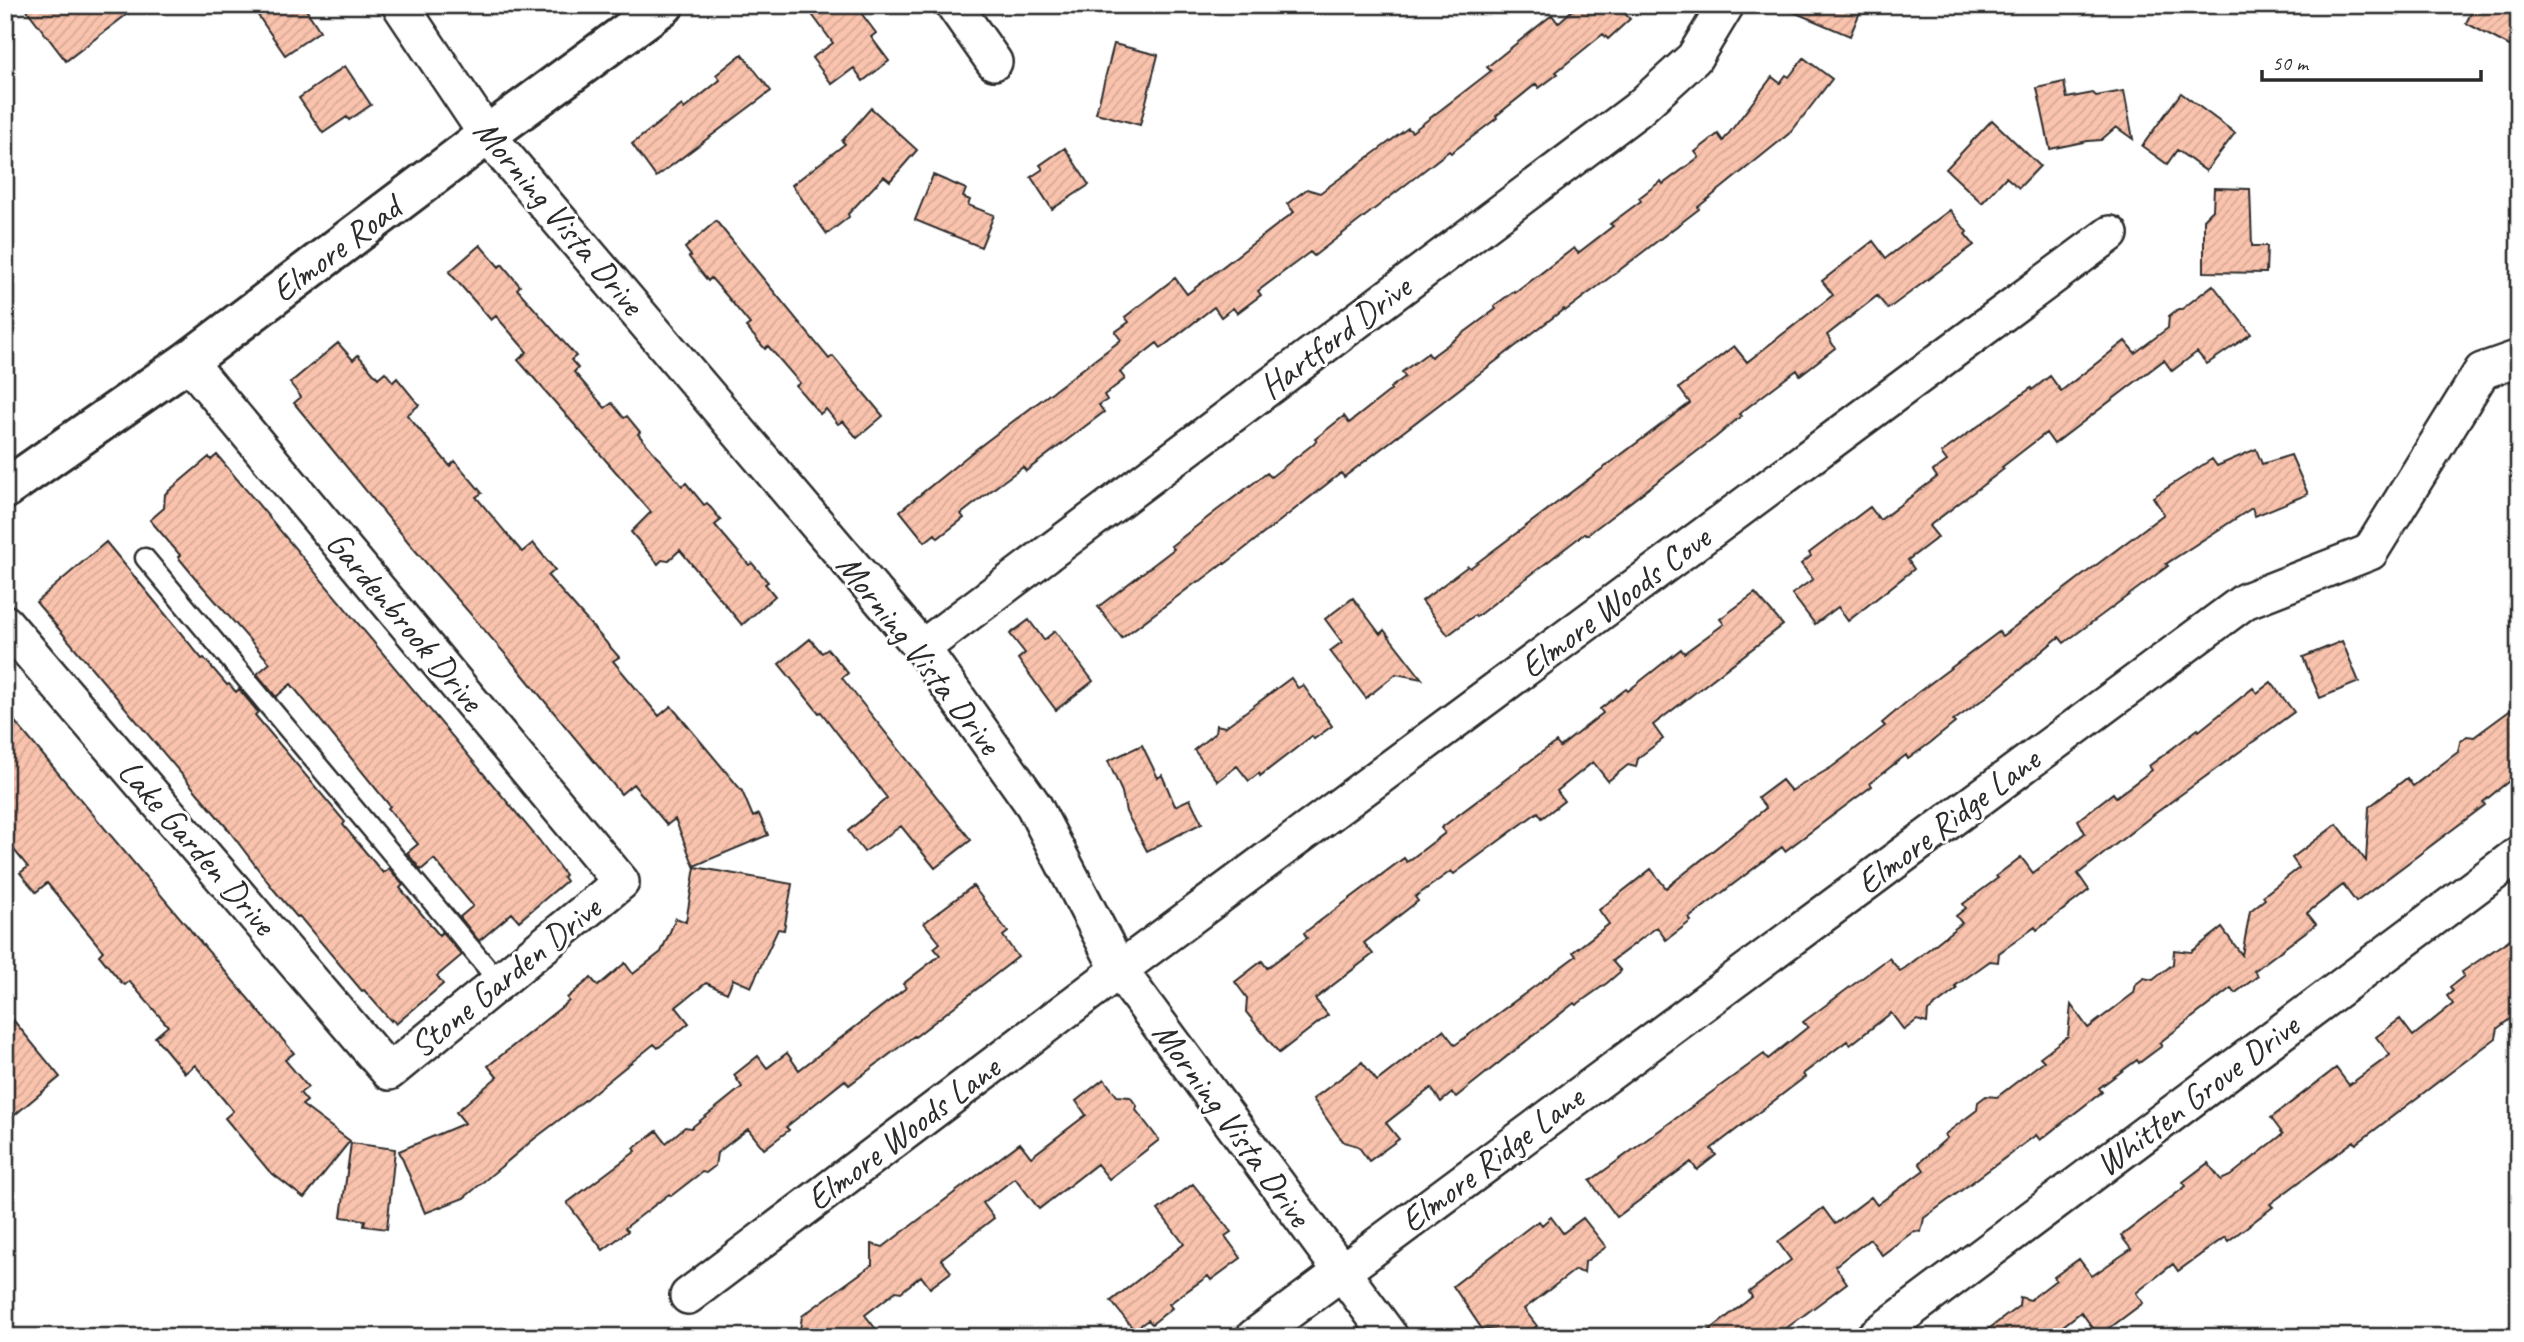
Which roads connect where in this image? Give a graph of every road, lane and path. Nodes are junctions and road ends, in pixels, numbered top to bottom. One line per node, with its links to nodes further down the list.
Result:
1 (400, 5): 6 (street, Morning Vista Drive)
2 (664, 5): 6 (street, Elmore Road)
3 (954, 5): 5 (street)
4 (1726, 5): 13 (street, Hartford Drive)
5 (994, 62)
6 (487, 135): 9 (street, Elmore Road); 13 (street, Morning Vista Drive)
7 (2110, 234): 16 (street, Elmore Woods Cove)
8 (2519, 358): 19 (street, Elmore Ridge Lane)
9 (188, 361): 10 (street, Elmore Road); 15 (street, Gardenbrook Drive)
10 (5, 489)
11 (145, 558): 17 (lane)
12 (5, 623): 18 (street, Lake Garden Drive)
13 (922, 648): 16 (street, Morning Vista Drive)
14 (2519, 854): 23 (street, Whitten Grove Drive)
15 (621, 882): 17 (street, Stone Garden Drive)
16 (1119, 970): 19 (street, Morning Vista Drive); 20 (street, Elmore Woods Lane)
17 (499, 982): 18 (street, Stone Garden Drive)
18 (389, 1072)
19 (1340, 1272): 21 (street, Elmore Ridge Lane); 22 (street, Morning Vista Drive)
20 (688, 1296)
21 (1254, 1337)
22 (1390, 1337)
23 (1874, 1337)

